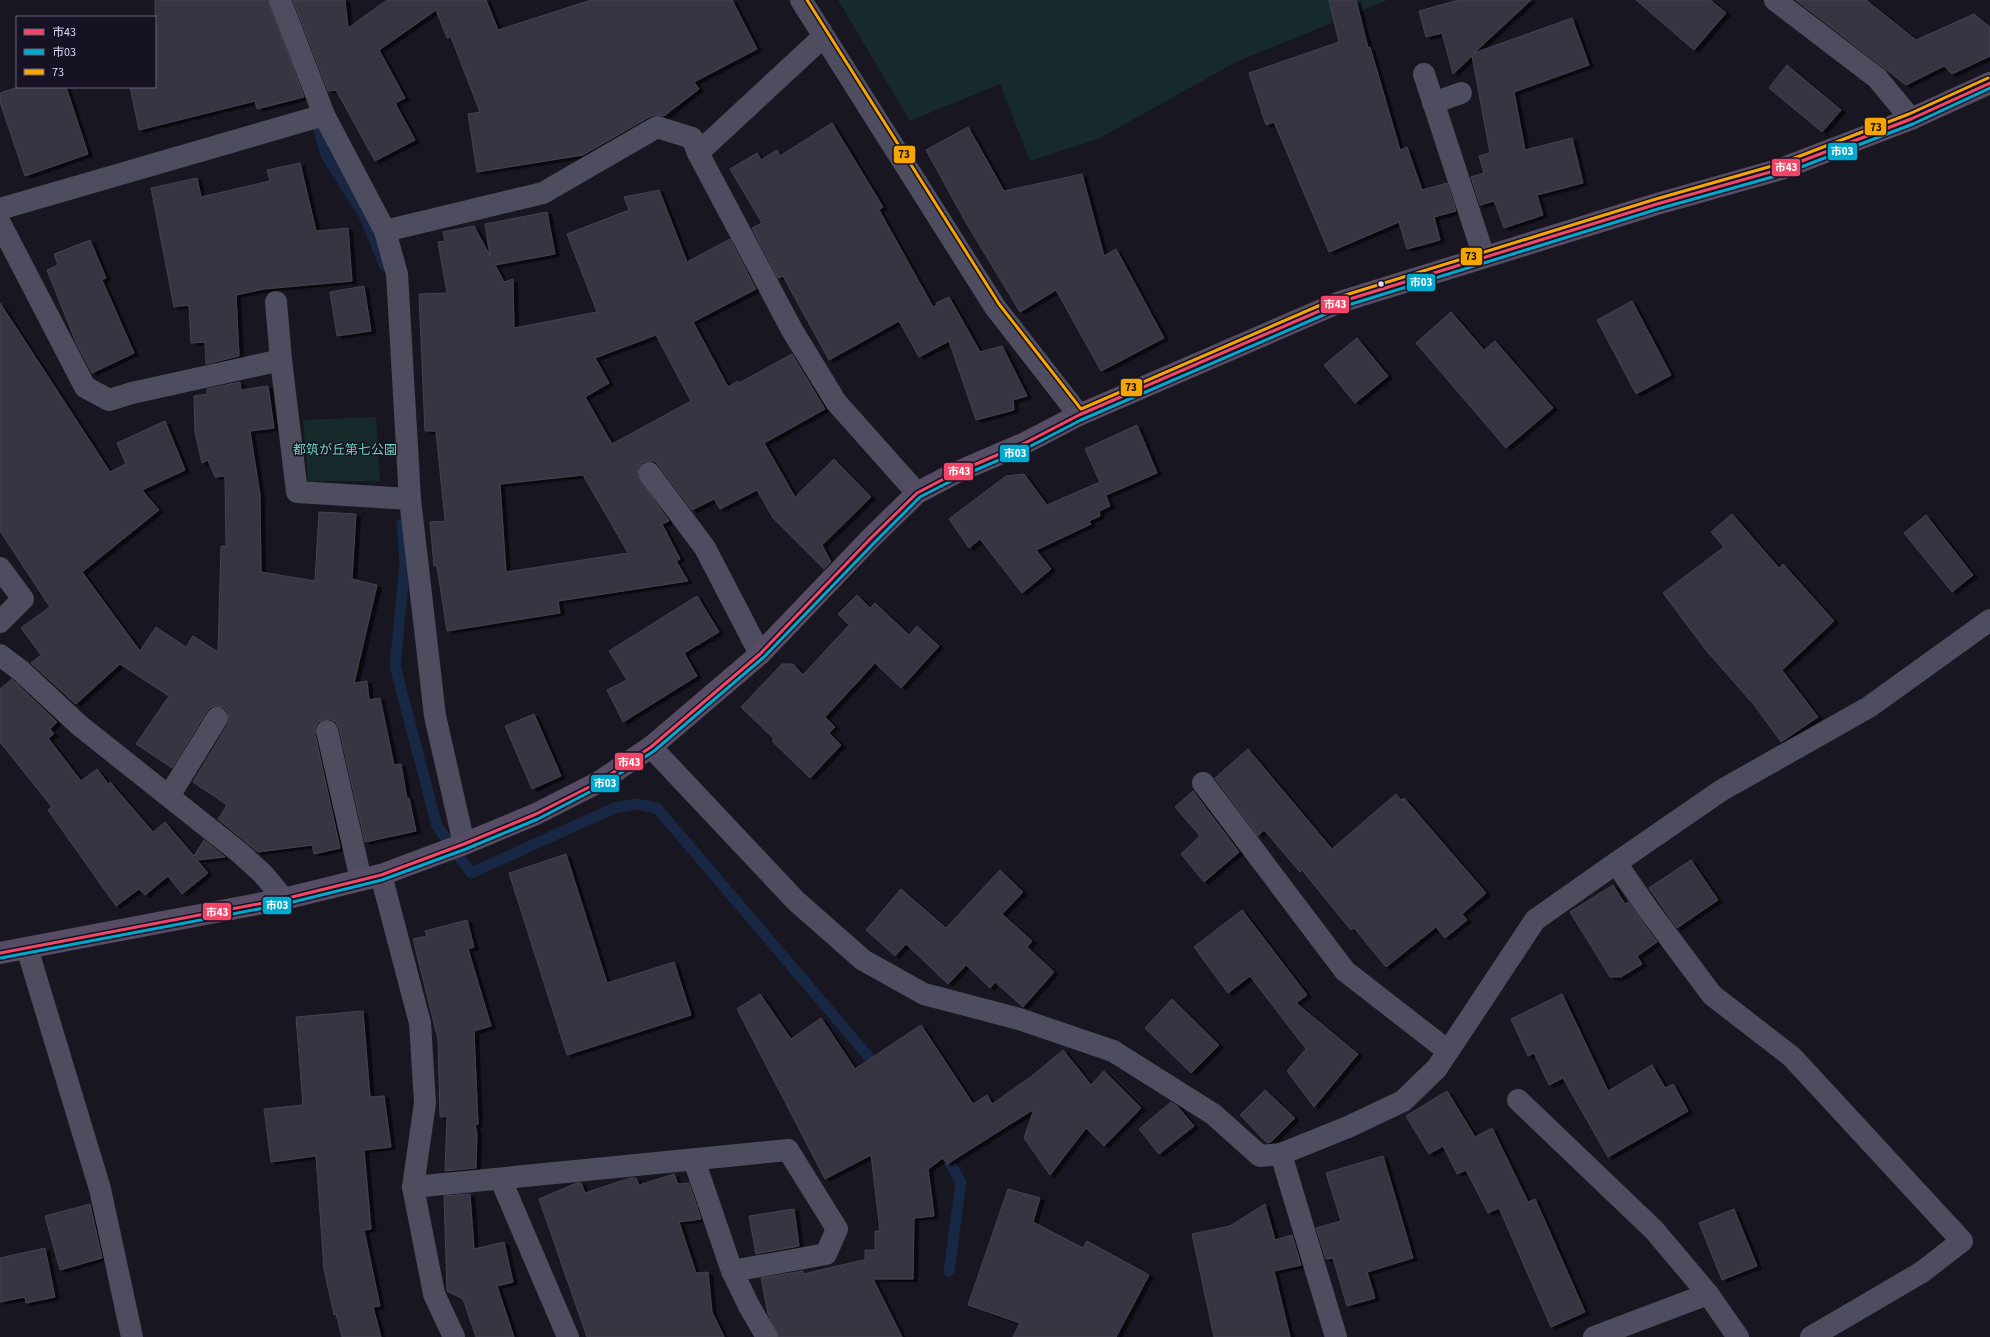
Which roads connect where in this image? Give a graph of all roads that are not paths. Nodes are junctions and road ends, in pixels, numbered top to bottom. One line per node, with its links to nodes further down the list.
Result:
1 (280, 0): 9 (street)
2 (801, 0): 4 (street)
3 (1775, 0): 10 (street)
4 (823, 37): 11 (street); 18 (street)
5 (1424, 74): 8 (street)
6 (1990, 83): 10 (main road)
7 (1462, 93): 8 (street)
8 (1433, 103): 15 (street)
9 (324, 116): 12 (street); 14 (street)
10 (1911, 119): 15 (main road)
11 (698, 153): 14 (street); 20 (street)
12 (0, 209)
13 (0, 223): 17 (street)
14 (385, 231): 21 (street)
15 (1484, 258): 18 (main road)
16 (276, 302): 17 (street)
17 (281, 360): 21 (street)
18 (1079, 415): 20 (main road)
19 (649, 473): 25 (street)
20 (917, 493): 25 (main road)
21 (410, 498): 32 (street)
22 (0, 568): 24 (street)
23 (1990, 620): 33 (street)
24 (0, 622)
25 (760, 654): 29 (main road)
26 (0, 655): 31 (street)
27 (217, 718): 31 (street)
28 (327, 731): 34 (street)
29 (651, 747): 32 (main road); 40 (street)
30 (1203, 783): 38 (street)
31 (169, 796): 35 (street)
32 (460, 846): 34 (main road)
33 (1616, 863): 38 (street); 53 (street)
34 (371, 877): 35 (main road); 43 (street)
35 (284, 899): 36 (main road)
36 (27, 948): 37 (main road); 46 (street)
37 (0, 953)
38 (1448, 1051): 40 (street)
39 (1518, 1100): 45 (street)
40 (1281, 1154): 50 (street)
41 (694, 1160): 42 (street); 44 (street); 44 (street)
42 (501, 1180): 43 (street); 48 (street)
43 (413, 1187): 47 (street)
44 (732, 1271): 49 (street)
45 (1708, 1294): 51 (street); 52 (street)
46 (132, 1337)
47 (454, 1337)
48 (568, 1337)
49 (767, 1337)
50 (1336, 1337)
51 (1594, 1337)
52 (1738, 1337)
53 (1811, 1337)

